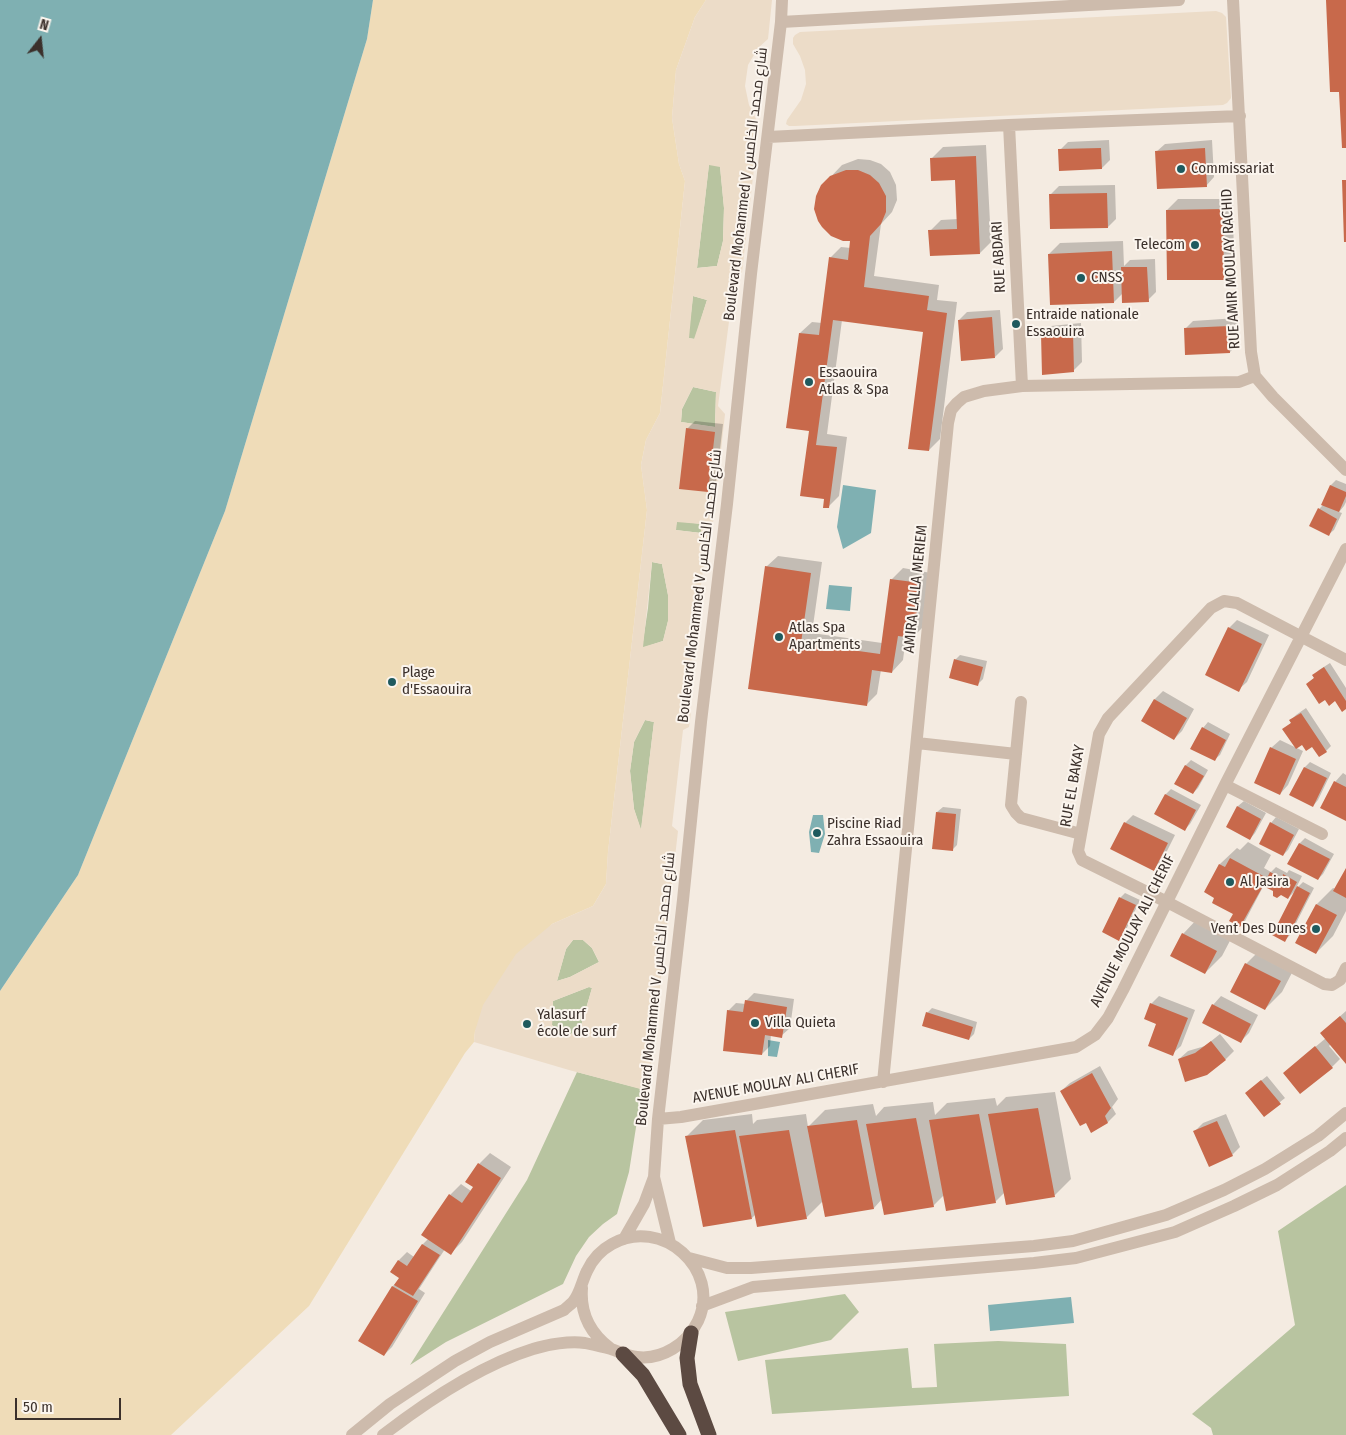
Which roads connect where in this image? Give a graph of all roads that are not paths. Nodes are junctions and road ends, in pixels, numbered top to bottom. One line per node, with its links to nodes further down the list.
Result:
1 (782, 0): 4 (street, Boulevard Mohammed V شارع محمد الخامس)
2 (1179, 0): 4 (street)
3 (1233, 0): 5 (street, RUE AMIR MOULAY RACHID)
4 (781, 22): 7 (street, Boulevard Mohammed V شارع محمد الخامس)
5 (1240, 116): 6 (street); 8 (street, RUE AMIR MOULAY RACHID)
6 (1009, 125): 7 (street); 9 (street, RUE ABDARI)
7 (768, 137): 24 (street, Boulevard Mohammed V شارع محمد الخامس)
8 (1255, 376): 9 (street, AMIRA LALLA MERIEM); 10 (street)
9 (1022, 386): 15 (street, AMIRA LALLA MERIEM)
10 (1346, 470)
11 (1346, 549): 12 (street, AVENUE MOULAY ALI CHERIF)
12 (1300, 637): 13 (street, RUE EL BAKAY); 17 (street, AVENUE MOULAY ALI CHERIF); 18 (street, RUE EL BAKAY)
13 (1346, 660)
14 (1021, 702): 16 (street)
15 (917, 743): 16 (street); 22 (street, AMIRA LALLA MERIEM)
16 (1016, 754): 18 (street)
17 (1225, 785): 19 (street); 20 (street, AVENUE MOULAY ALI CHERIF)
18 (1081, 834): 20 (street, RUE EL BAKAY)
19 (1322, 834)
20 (1167, 902): 21 (street, RUE EL BAKAY); 22 (street, AVENUE MOULAY ALI CHERIF)
21 (1346, 968)
22 (883, 1082): 24 (street, AVENUE MOULAY ALI CHERIF)
23 (1346, 1113): 29 (street)
24 (658, 1119): 26 (street, Boulevard Mohammed V شارع محمد الخامس)
25 (1346, 1138): 31 (street)
26 (654, 1177): 27 (street); 28 (street)
27 (624, 1238): 28 (street); 30 (street)
28 (670, 1243): 29 (street)
29 (688, 1258): 31 (street)
30 (583, 1282): 33 (street); 34 (street)
31 (702, 1306): 32 (street)
32 (691, 1333): 33 (street); 37 (highway)
33 (618, 1352): 35 (street); 36 (highway)
34 (352, 1435)
35 (383, 1435)
36 (678, 1435)
37 (709, 1435)

